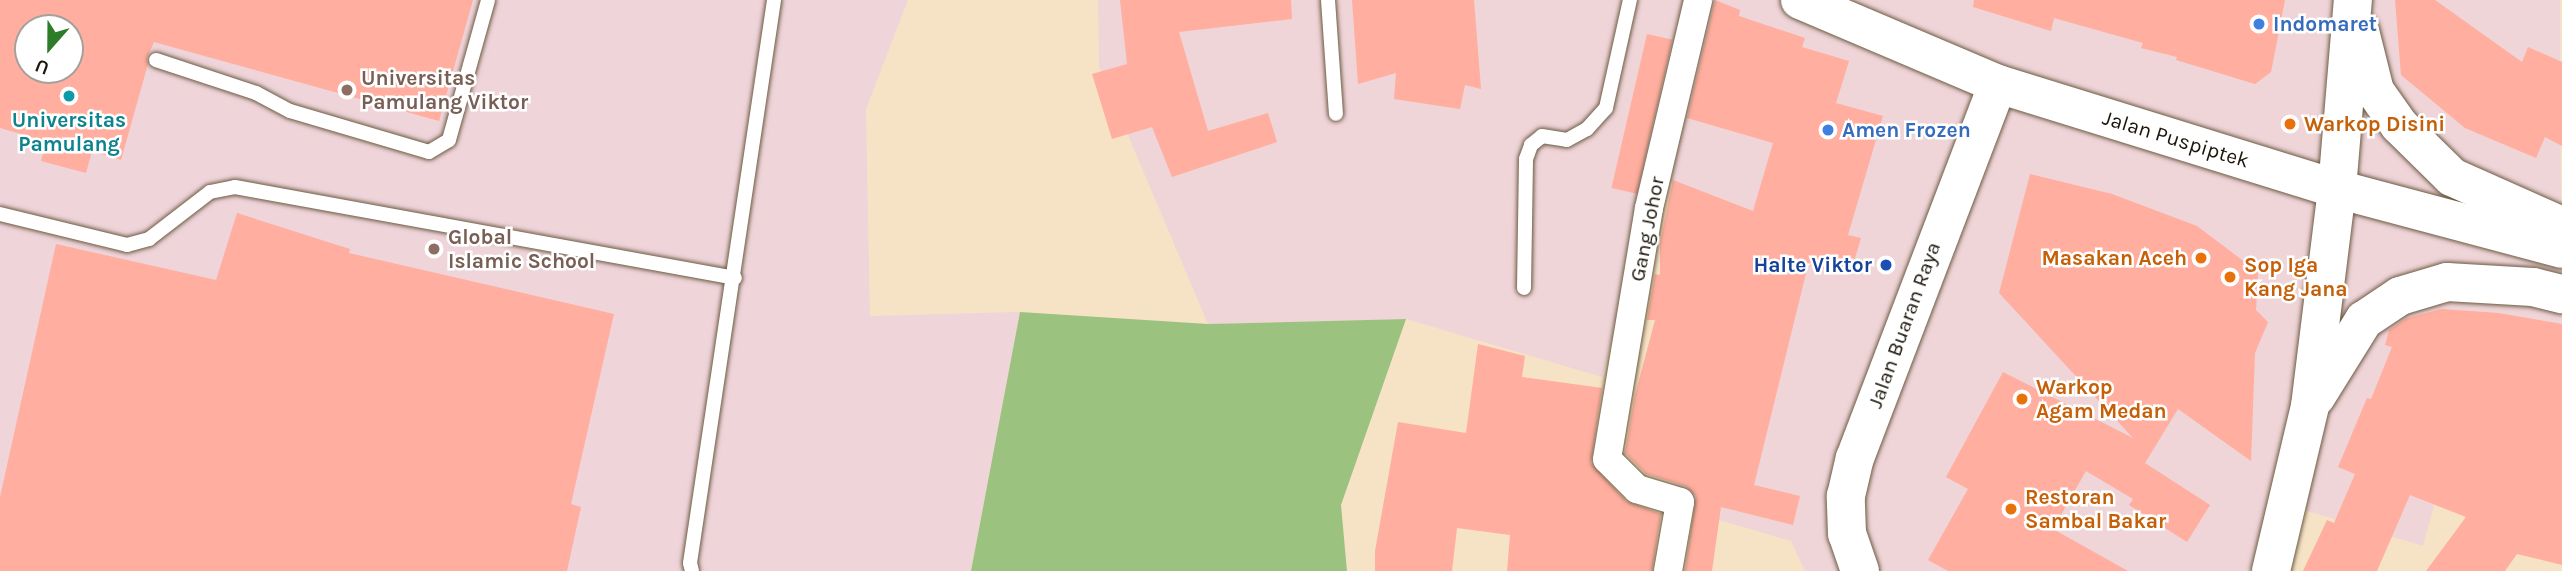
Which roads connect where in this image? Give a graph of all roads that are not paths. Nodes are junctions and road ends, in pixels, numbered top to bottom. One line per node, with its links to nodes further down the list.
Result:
1 (488, 0): 8 (lane)
2 (774, 0): 15 (lane)
3 (1328, 0): 10 (lane)
4 (1630, 0): 16 (lane)
5 (1698, 0): 20 (street, Gang Johor)
6 (1800, 0): 9 (main road, Jalan Puspiptek)
7 (2353, 3): 11 (main road); 13 (main road)
8 (156, 61)
9 (1998, 84): 11 (main road, Jalan Puspiptek); 21 (main road, Jalan Buaran Raya)
10 (1336, 114)
11 (2337, 189): 14 (main road, Jalan Puspiptek); 18 (main road)
12 (0, 214): 15 (lane)
13 (2562, 226)
14 (2562, 249)
15 (735, 278): 19 (lane)
16 (1524, 288)
17 (2562, 294): 18 (main road)
18 (2310, 406): 22 (main road)
19 (689, 568)
20 (1668, 571)
21 (1860, 571)
22 (2271, 571)

